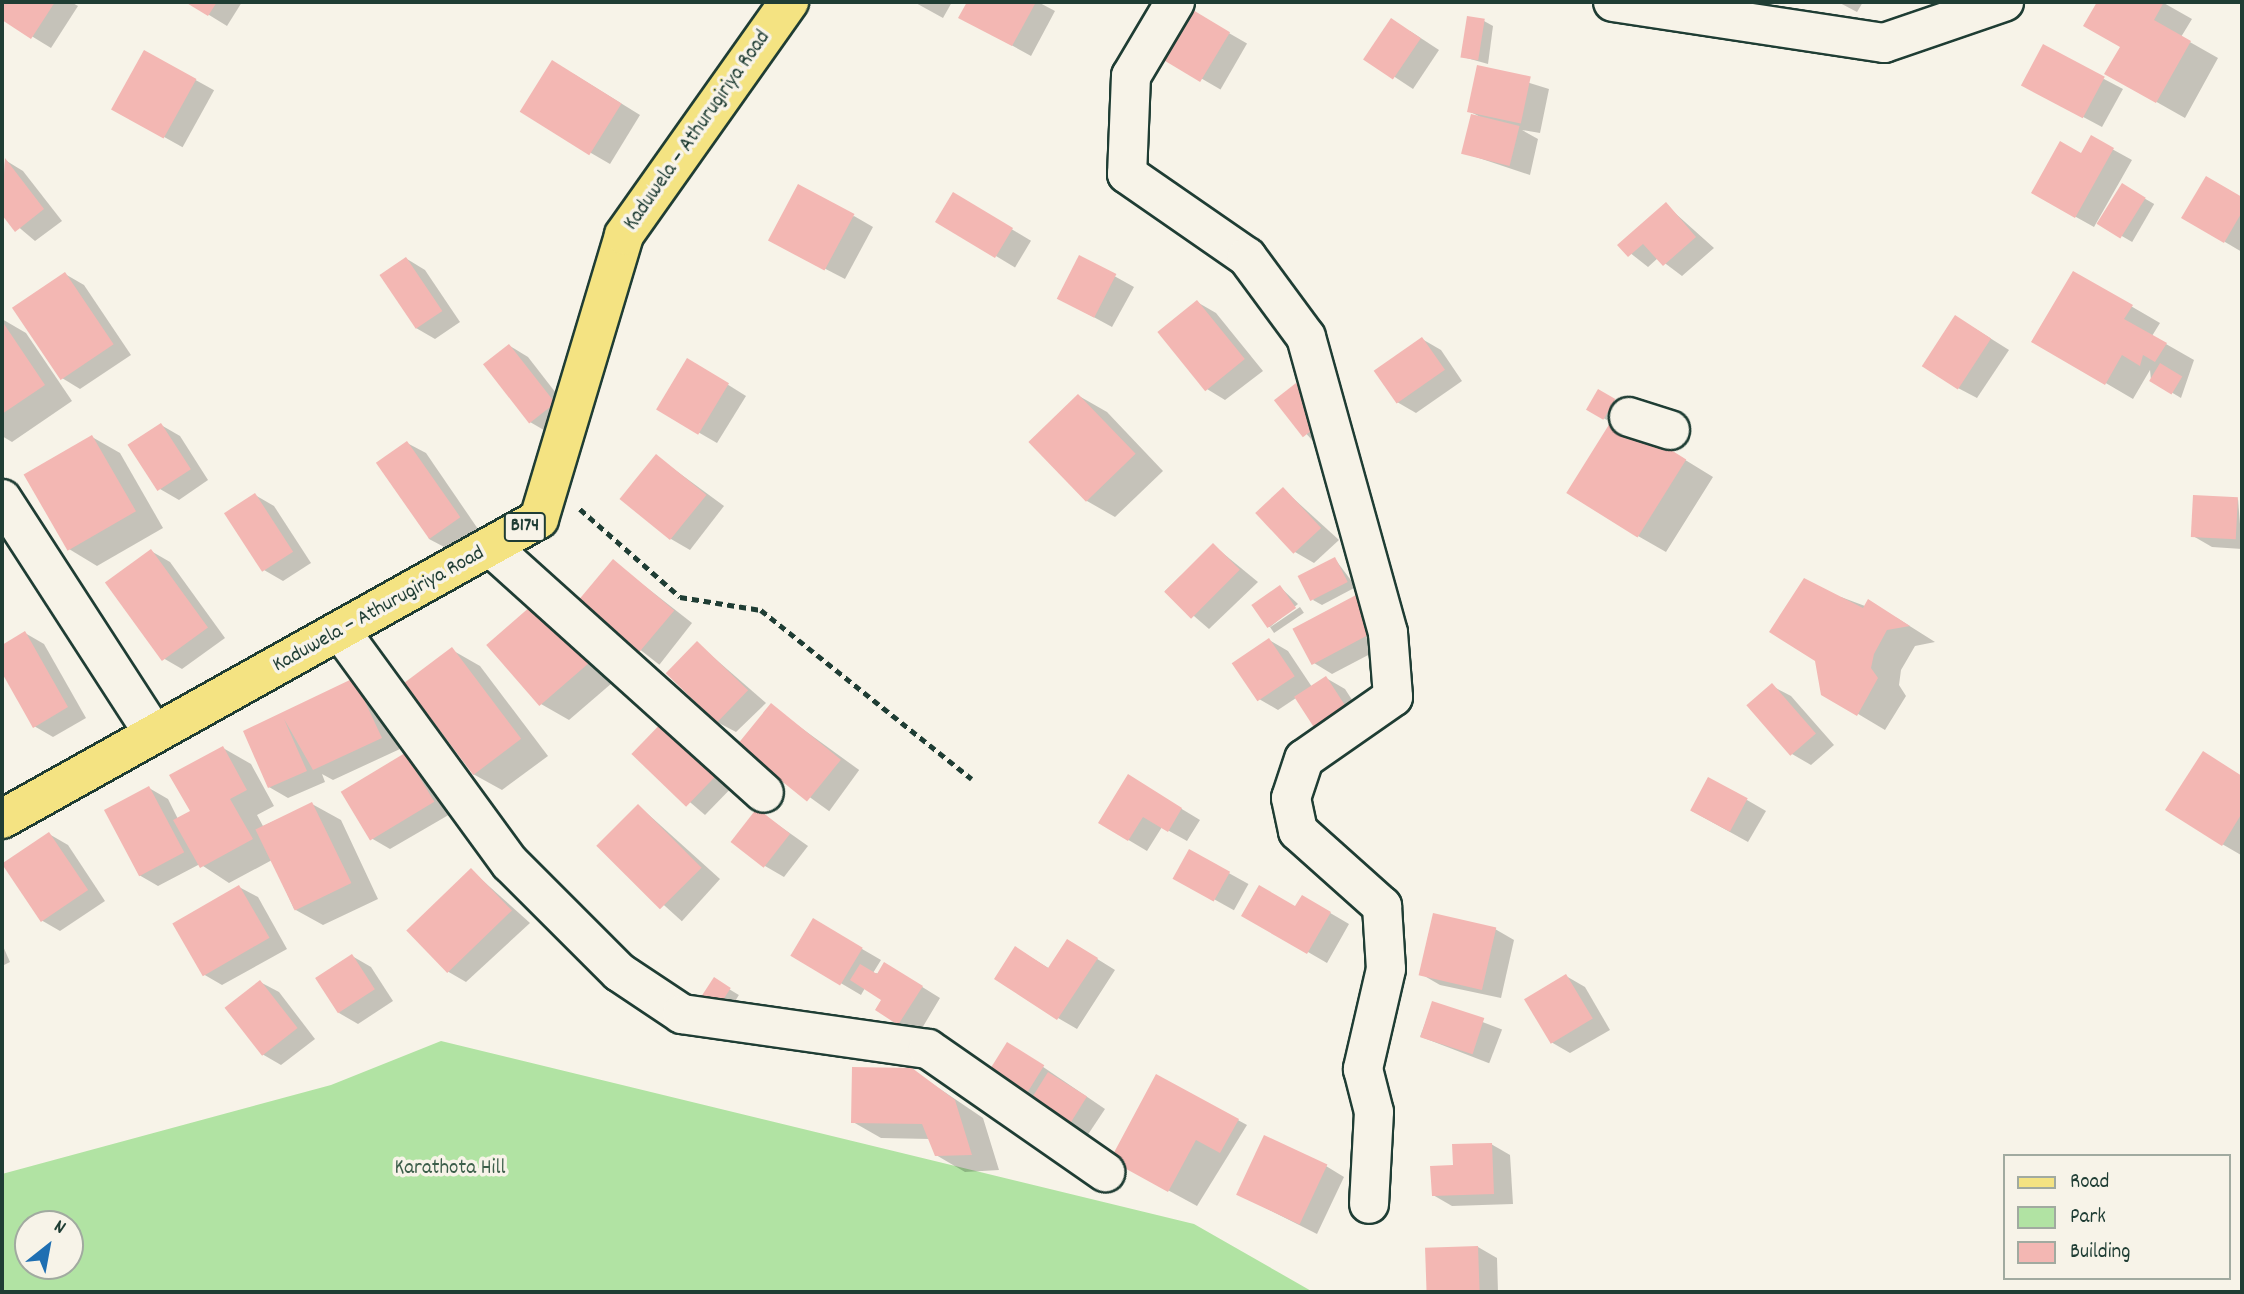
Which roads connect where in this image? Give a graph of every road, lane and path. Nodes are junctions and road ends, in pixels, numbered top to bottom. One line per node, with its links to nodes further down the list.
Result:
1 (789, 2): 7 (main road, Kaduwela – Athurugiriya Road / B174)
2 (1175, 2): 16 (street)
3 (1613, 2): 4 (street)
4 (2004, 2)
5 (1629, 418): 6 (street)
6 (1670, 430)
7 (553, 486): 9 (main road, Kaduwela – Athurugiriya Road / B174); 12 (path)
8 (2, 499): 11 (street)
9 (491, 547): 10 (main road, Kaduwela – Athurugiriya Road / B174); 13 (street)
10 (342, 633): 11 (main road, Kaduwela – Athurugiriya Road / B174); 15 (street)
11 (153, 732): 14 (main road, Kaduwela – Athurugiriya Road / B174)
12 (972, 779)
13 (764, 793)
14 (2, 819)
15 (1105, 1172)
16 (1369, 1204)

